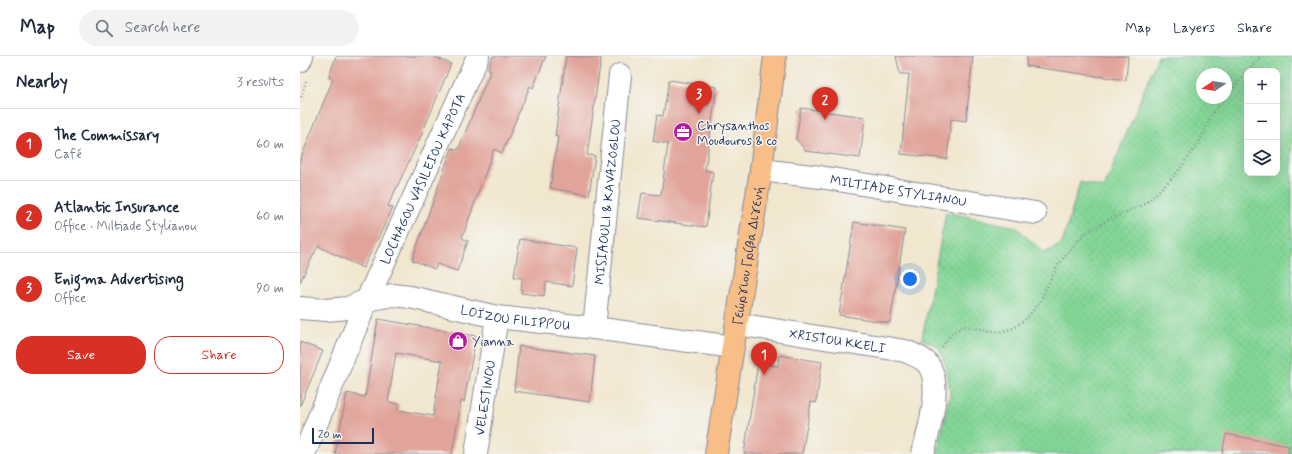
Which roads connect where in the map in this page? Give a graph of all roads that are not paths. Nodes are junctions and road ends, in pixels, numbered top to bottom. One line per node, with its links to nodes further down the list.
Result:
1 (302, 56): 4 (street)
2 (478, 56): 8 (street, LOCHAGOU VASILEIOU KAPOTA)
3 (775, 56): 6 (main road, Γεώργιου Γρίβα Διγενή)
4 (300, 61)
5 (620, 75): 12 (street, MISIAOULI & KAVAZOGLOU)
6 (761, 170): 7 (street, MILTIADE STYLIANOU); 11 (main road, Γεώργιου Γρίβα Διγενή)
7 (1035, 213)
8 (367, 300): 9 (street, LOÏZOU FILIPPOU); 10 (street, LOÏZOU FILIPPOU); 14 (street, LOCHAGOU VASILEIOU KAPOTA)
9 (300, 308)
10 (497, 317): 12 (street, LOÏZOU FILIPPOU); 15 (street, VELESTINOU)
11 (737, 324): 13 (main road, Γεώργιου Γρίβα Διγενή); 17 (street, XRISTOU KKELI)
12 (594, 328): 13 (street, LOÏZOU FILIPPOU)
13 (733, 347): 16 (main road, Γεώργιου Γρίβα Διγενή)
14 (304, 454)
15 (476, 454)
16 (716, 454)
17 (922, 454)

